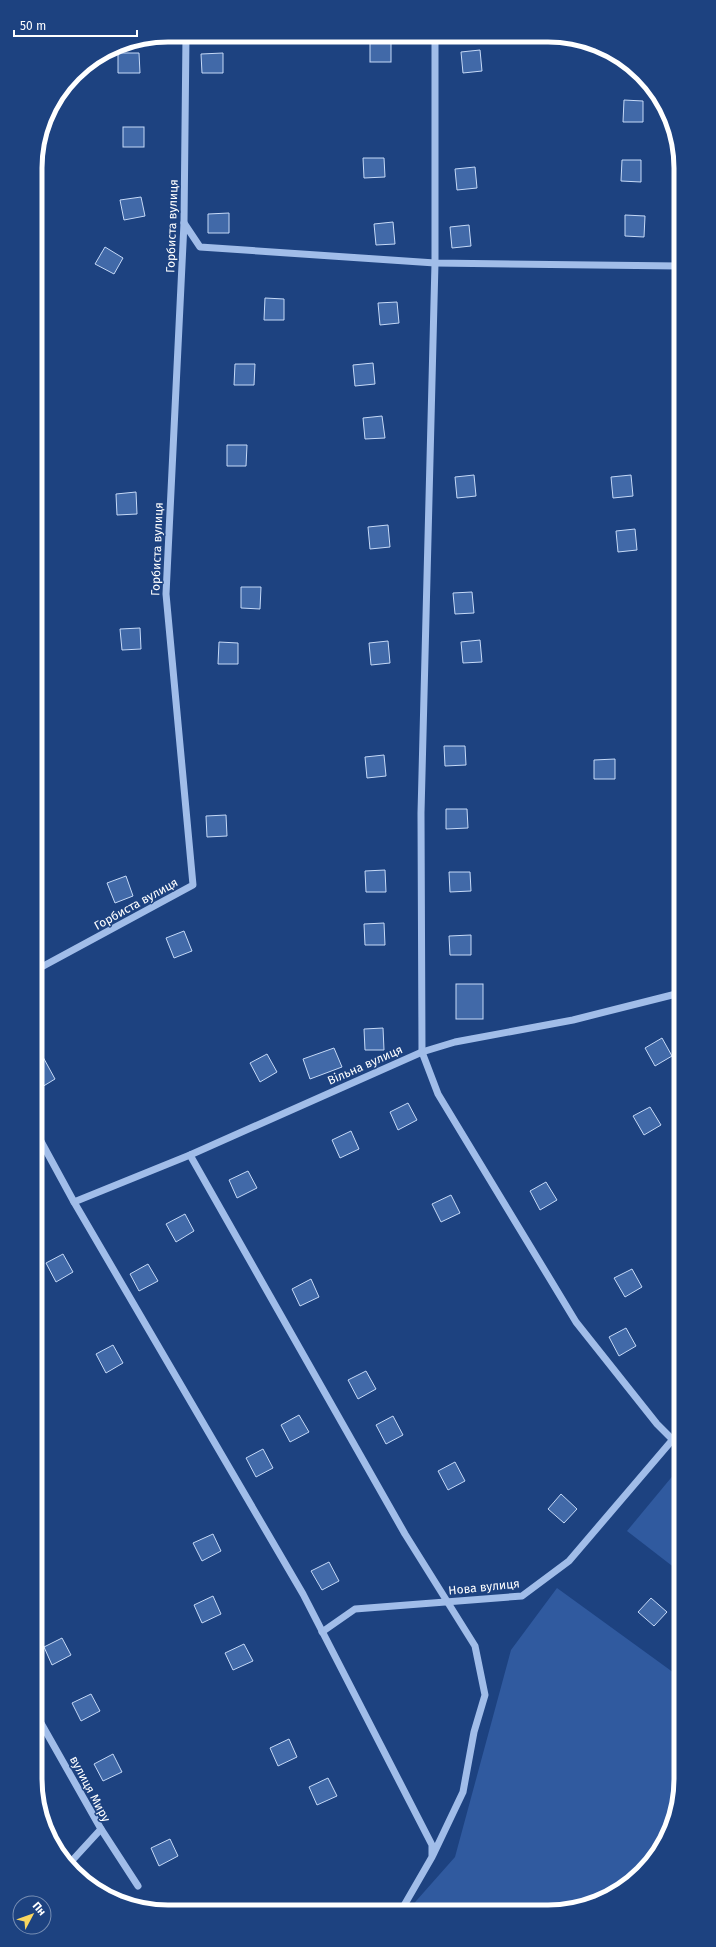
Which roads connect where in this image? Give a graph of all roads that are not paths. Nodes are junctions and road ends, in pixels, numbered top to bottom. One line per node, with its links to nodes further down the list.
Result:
1 (186, 42): 3 (street, Горбиста вулиця)
2 (435, 42): 4 (street)
3 (184, 223): 4 (street); 6 (street, Горбиста вулиця)
4 (435, 263): 5 (street); 8 (street)
5 (674, 266)
6 (42, 967)
7 (674, 995): 8 (street, Вільна вулиця)
8 (422, 1052): 10 (street, Вільна вулиця); 12 (street)
9 (42, 1143): 11 (street)
10 (190, 1155): 11 (street, Вільна вулиця); 13 (street)
11 (74, 1202): 14 (street)
12 (672, 1439): 13 (street, Нова вулиця)
13 (448, 1602): 14 (street, Нова вулиця); 17 (street)
14 (322, 1632): 17 (street)
15 (42, 1723): 16 (street, вулиця Миру)
16 (101, 1829): 18 (street, вулиця Миру); 19 (street)
17 (432, 1857): 20 (street)
18 (72, 1860)
19 (138, 1886)
20 (404, 1905)

